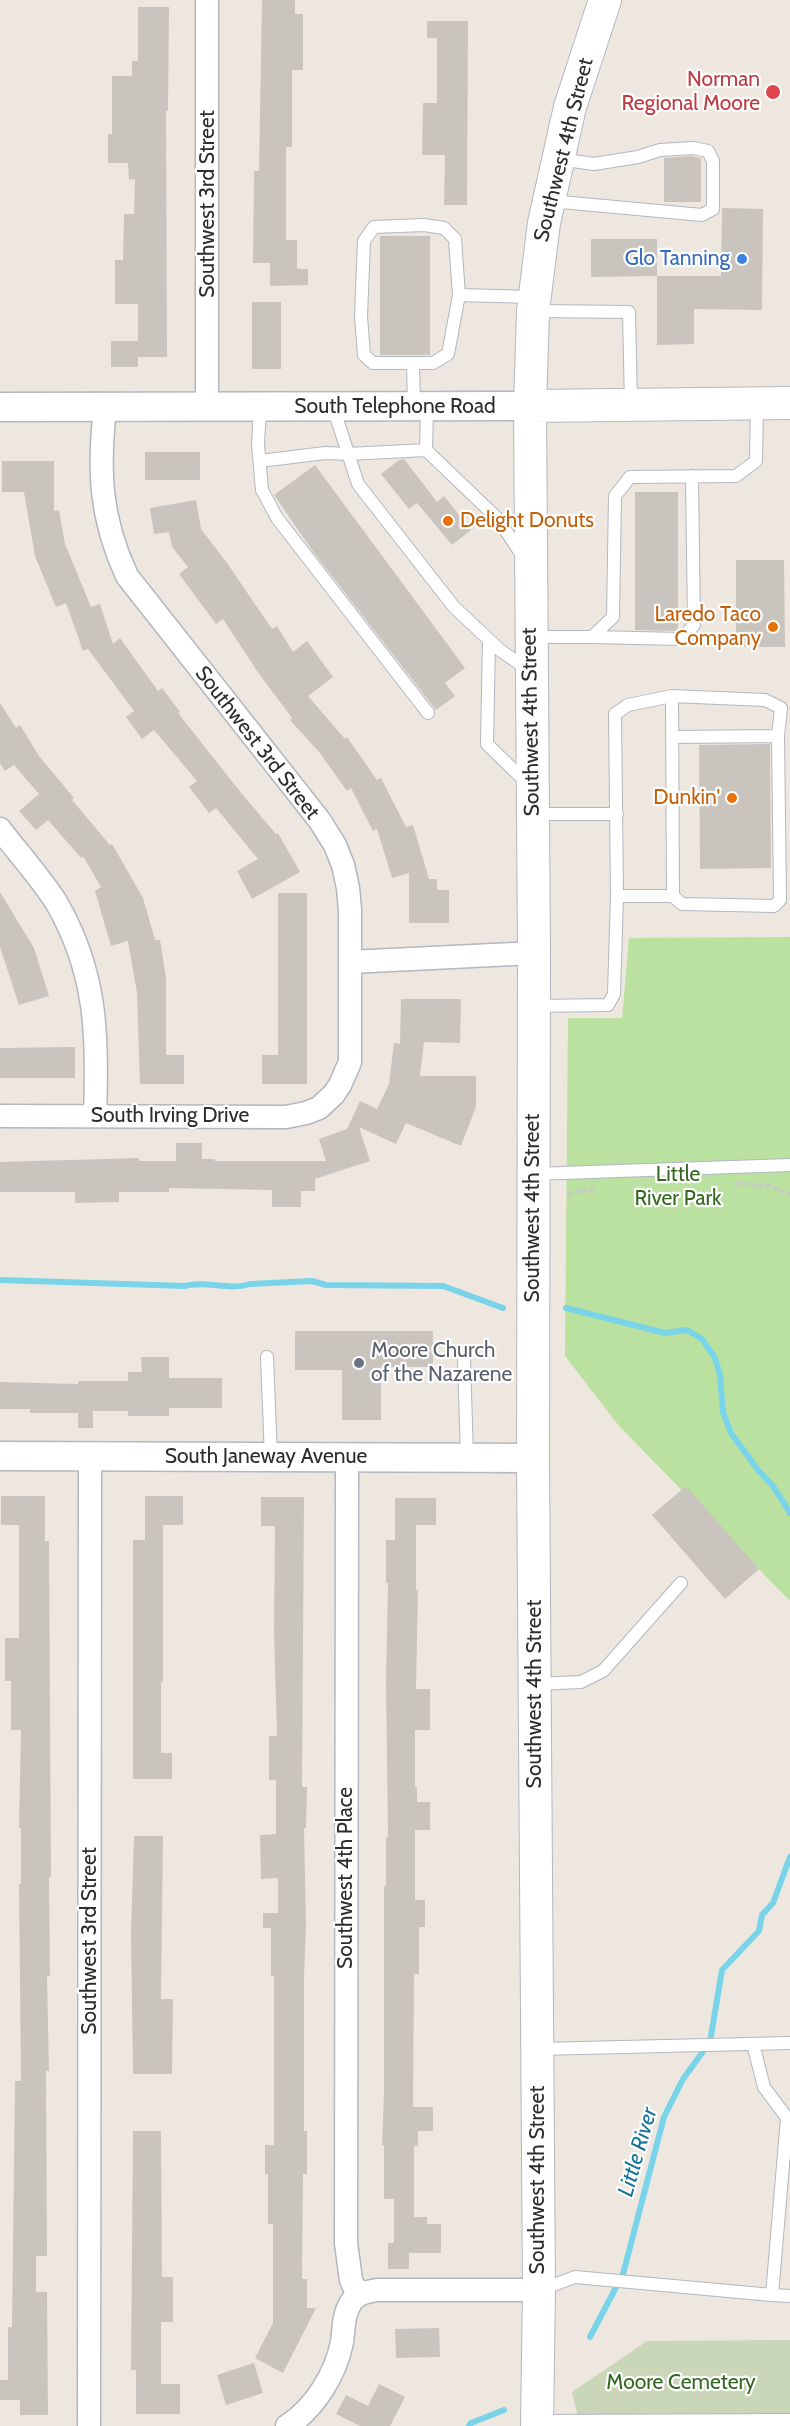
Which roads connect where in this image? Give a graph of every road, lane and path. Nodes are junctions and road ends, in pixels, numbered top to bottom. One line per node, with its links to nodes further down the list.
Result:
1 (207, 0): 13 (street, Southwest 3rd Street)
2 (604, 0): 3 (main road, Southwest 4th Street)
3 (558, 158): 4 (main road, Southwest 4th Street); 4 (lane)
4 (549, 201): 6 (main road, Southwest 4th Street)
5 (459, 295): 6 (lane); 7 (lane); 7 (lane)
6 (534, 304): 10 (lane); 11 (main road, Southwest 4th Street)
7 (413, 363): 15 (lane)
8 (790, 403): 9 (main road, South Telephone Road)
9 (757, 404): 10 (main road, South Telephone Road); 21 (lane)
10 (631, 405): 11 (main road, South Telephone Road)
11 (530, 406): 15 (street, South Telephone Road); 22 (main road, Southwest 4th Street)
12 (0, 407): 16 (street, South Telephone Road)
13 (207, 407): 16 (street, South Telephone Road); 17 (street, South Telephone Road)
14 (333, 407): 15 (street, South Telephone Road); 17 (street, South Telephone Road); 19 (lane)
15 (420, 407): 18 (lane)
16 (105, 408): 37 (street, Southwest 3rd Street)
17 (260, 408): 20 (lane)
18 (426, 450): 19 (lane); 22 (lane)
19 (348, 454): 20 (lane); 25 (lane)
20 (260, 461): 28 (lane)
21 (692, 476): 24 (lane); 24 (lane)
22 (530, 567): 23 (main road, Southwest 4th Street)
23 (531, 637): 24 (lane); 26 (main road, Southwest 4th Street)
24 (592, 637)
25 (489, 640): 26 (lane); 31 (lane)
26 (531, 672): 31 (main road, Southwest 4th Street)
27 (672, 696): 29 (lane); 30 (lane); 32 (lane)
28 (428, 713)
29 (778, 736): 30 (lane); 34 (lane)
30 (672, 738): 34 (lane)
31 (532, 800): 32 (lane); 36 (main road, Southwest 4th Street)
32 (617, 814): 35 (lane)
33 (0, 829): 40 (street)
34 (672, 896): 35 (lane)
35 (617, 897): 38 (lane)
36 (534, 953): 37 (street); 38 (main road, Southwest 4th Street)
37 (350, 962): 39 (street, Southwest 3rd Street)
38 (533, 1006): 43 (main road, Southwest 4th Street)
39 (334, 1094): 40 (street, South Irving Drive)
40 (95, 1115): 41 (street, South Irving Drive)
41 (0, 1116)
42 (790, 1165): 43 (lane)
43 (532, 1174): 51 (main road, Southwest 4th Street)
44 (267, 1357): 48 (lane)
45 (464, 1358): 50 (lane)
46 (0, 1456): 47 (street, South Janeway Avenue)
47 (90, 1457): 48 (street, South Janeway Avenue); 64 (street, Southwest 3rd Street)
48 (271, 1457): 49 (street, South Janeway Avenue)
49 (347, 1458): 50 (street, South Janeway Avenue); 58 (street, Southwest 4th Place)
50 (467, 1458): 51 (street, South Janeway Avenue)
51 (533, 1458): 53 (main road, Southwest 4th Street)
52 (681, 1583): 53 (lane)
53 (534, 1684): 56 (main road, Southwest 4th Street)
54 (790, 2043): 55 (lane)
55 (753, 2044): 56 (lane); 59 (lane)
56 (537, 2049): 57 (main road, Southwest 4th Street)
57 (539, 2290): 58 (street); 59 (lane); 63 (main road, Southwest 4th Street)
58 (358, 2295): 65 (street)
59 (772, 2295): 60 (lane)
60 (790, 2296)
61 (790, 2420): 62 (lane)
62 (775, 2423): 63 (lane)
63 (537, 2424)
64 (89, 2426)
65 (287, 2426)

